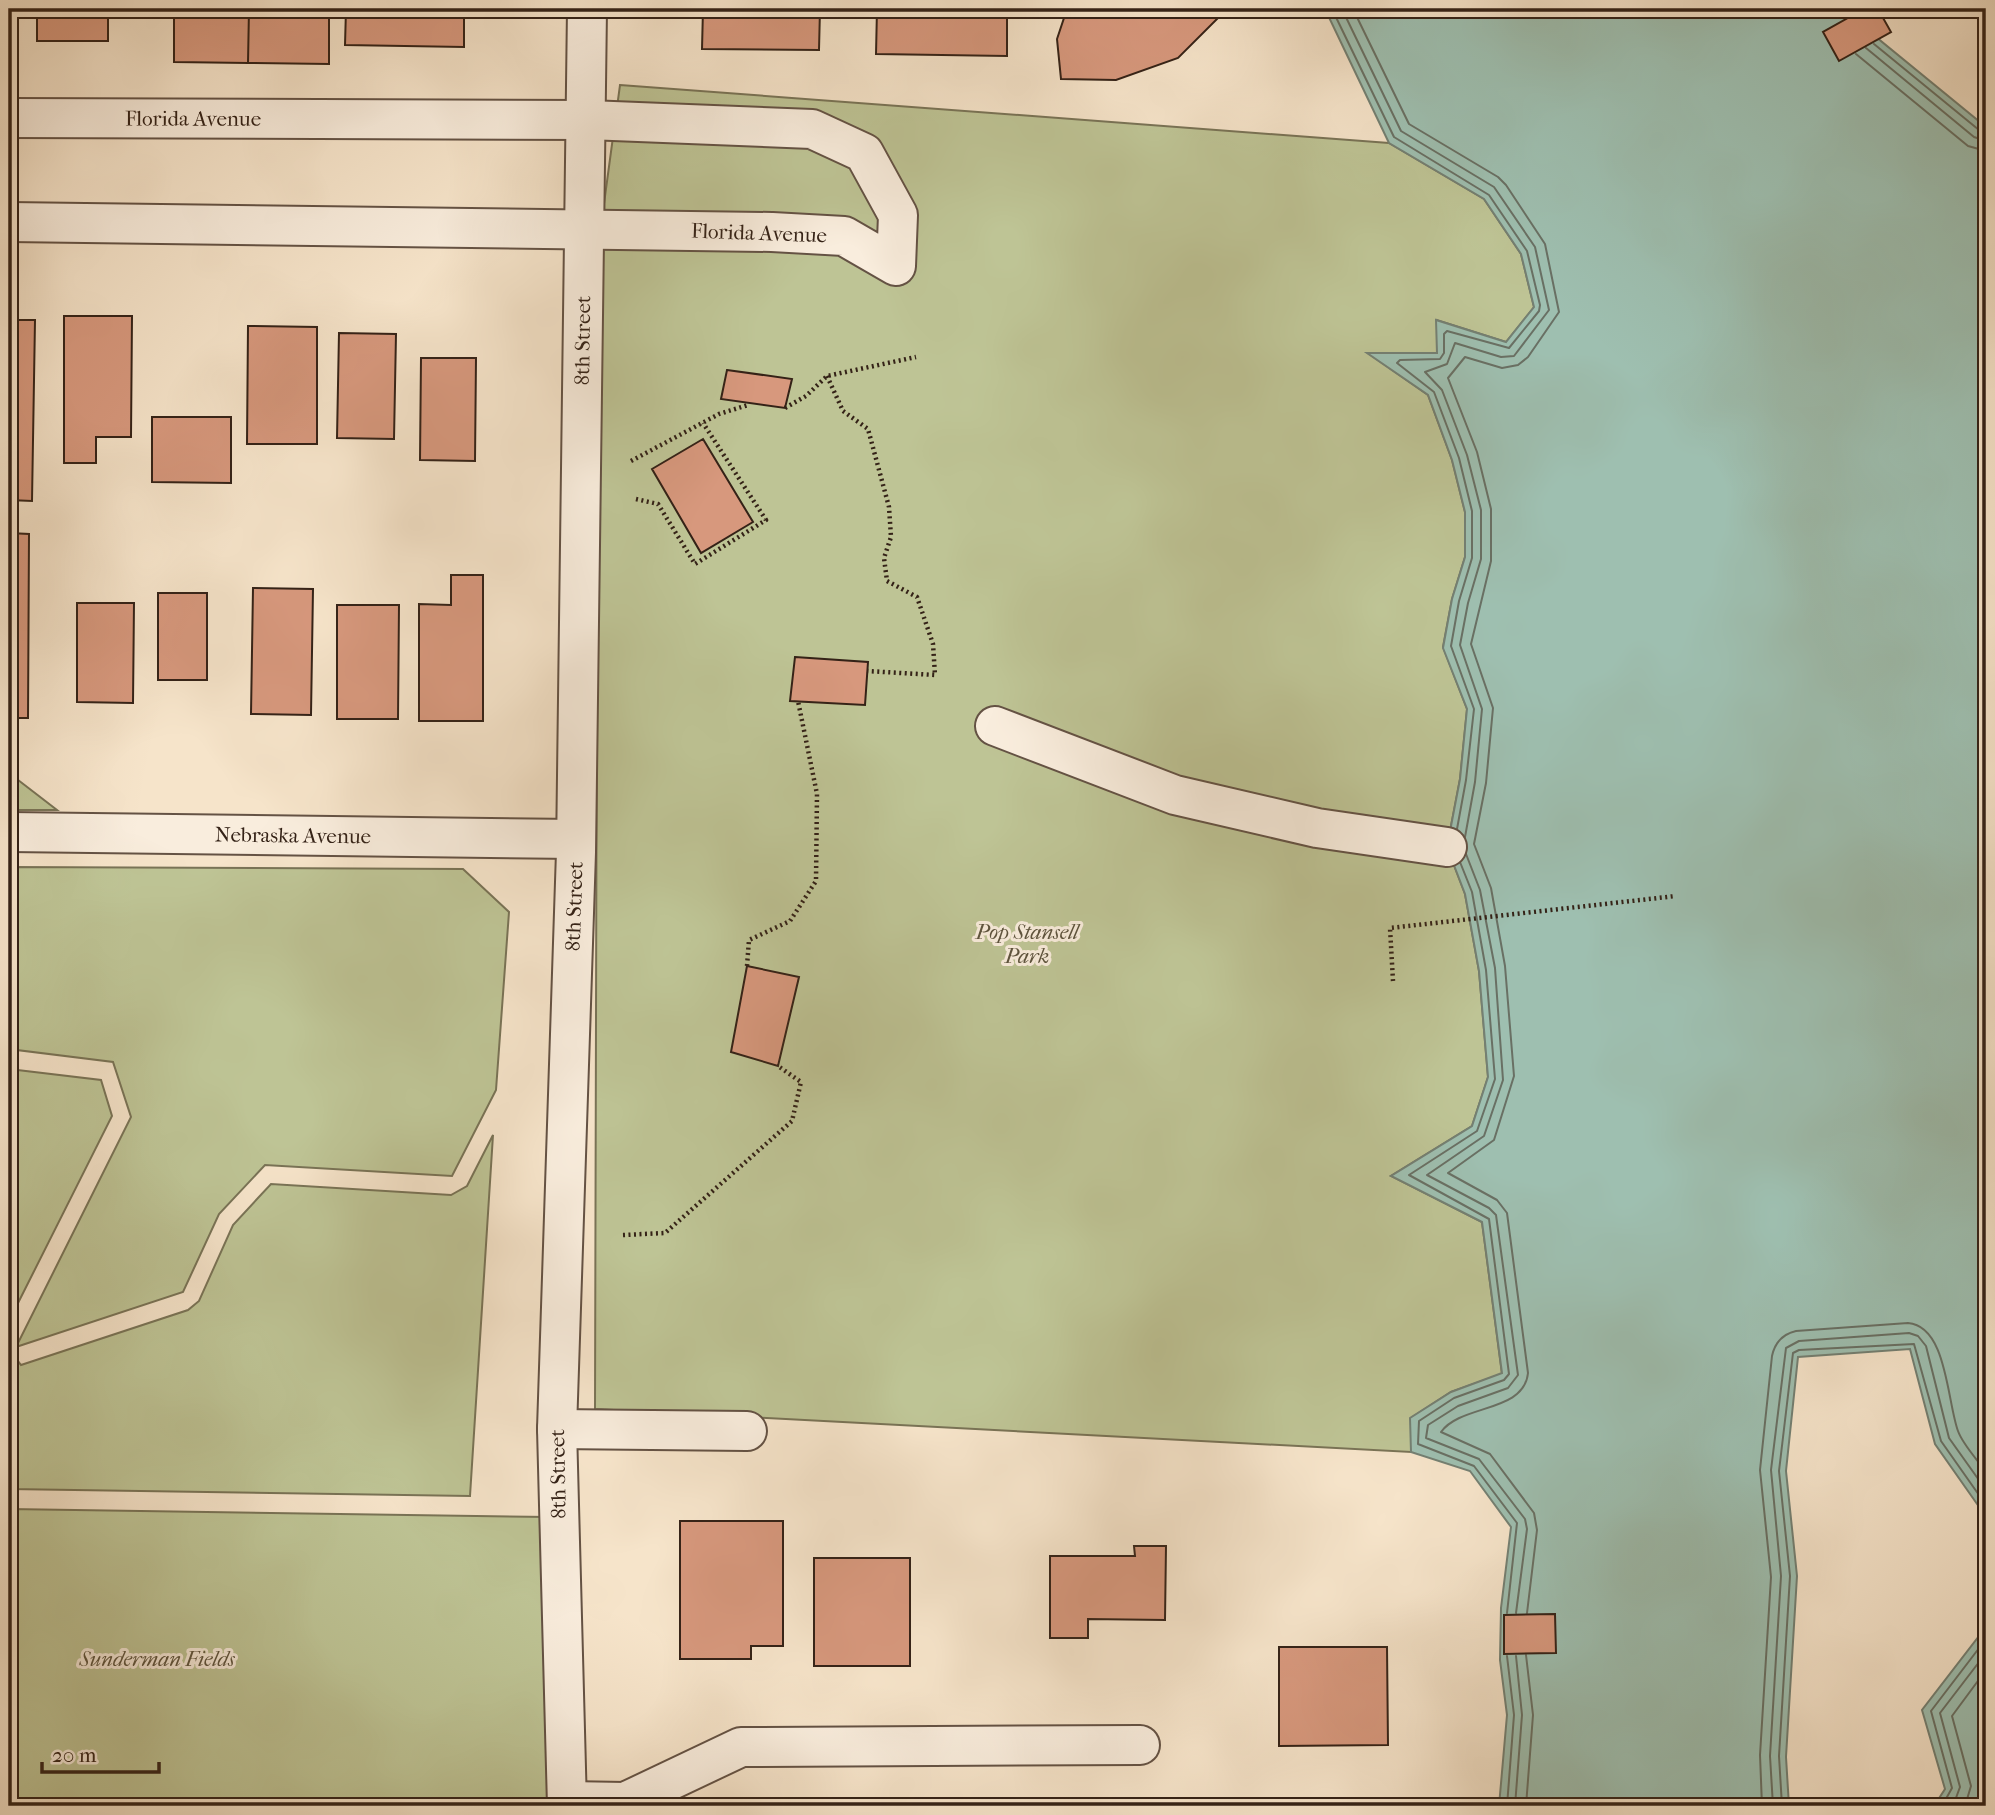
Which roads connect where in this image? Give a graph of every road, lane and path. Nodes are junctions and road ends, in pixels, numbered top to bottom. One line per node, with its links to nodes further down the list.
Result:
1 (587, 9): 3 (street, 8th Street)
2 (9, 118): 3 (street, Florida Avenue)
3 (588, 120): 5 (street, 8th Street); 5 (street, Florida Avenue)
4 (9, 222): 5 (street, Florida Avenue)
5 (584, 230): 17 (street, 8th Street)
6 (916, 357): 7 (path)
7 (827, 376): 9 (path); 13 (path)
8 (748, 405): 10 (path)
9 (785, 408)
10 (703, 423): 11 (path); 12 (path)
11 (631, 461)
12 (636, 499)
13 (867, 671)
14 (798, 701): 20 (path)
15 (995, 726): 18 (street)
16 (9, 832): 17 (street, Nebraska Avenue)
17 (576, 839): 24 (street, 8th Street)
18 (1447, 847)
19 (1676, 896): 21 (path)
20 (747, 966)
21 (1392, 981)
22 (778, 1066): 23 (path)
23 (623, 1235)
24 (557, 1429): 25 (street); 27 (street, 8th Street)
25 (747, 1432)
26 (1140, 1745): 27 (street)
27 (566, 1803)

